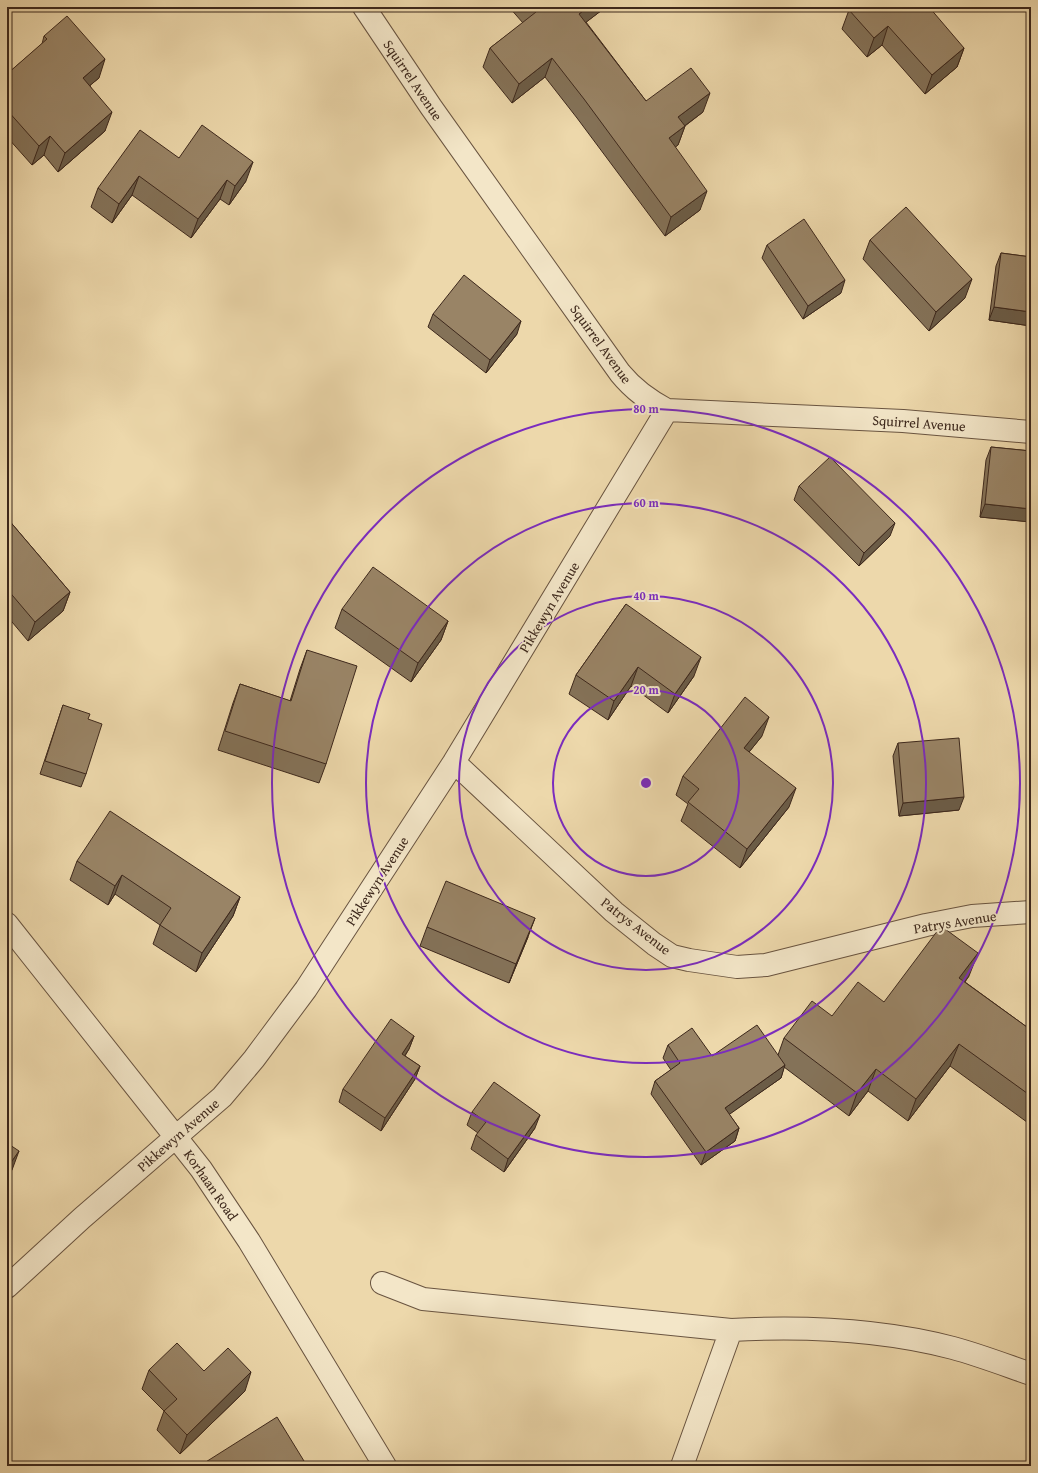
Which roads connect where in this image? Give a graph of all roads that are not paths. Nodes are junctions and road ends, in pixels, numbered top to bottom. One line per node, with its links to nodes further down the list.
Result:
1 (364, 7): 2 (street, Squirrel Avenue)
2 (667, 410): 3 (street, Squirrel Avenue); 4 (street, Pikkewyn Avenue)
3 (1031, 432)
4 (454, 762): 5 (street, Patrys Avenue); 7 (street, Pikkewyn Avenue)
5 (1031, 912)
6 (7, 924): 7 (street, Korhaan Road)
7 (177, 1137): 9 (street, Pikkewyn Avenue); 12 (street, Korhaan Road)
8 (382, 1283): 10 (street)
9 (7, 1287)
10 (731, 1330): 11 (street); 13 (street)
11 (1031, 1374)
12 (385, 1466)
13 (682, 1466)

